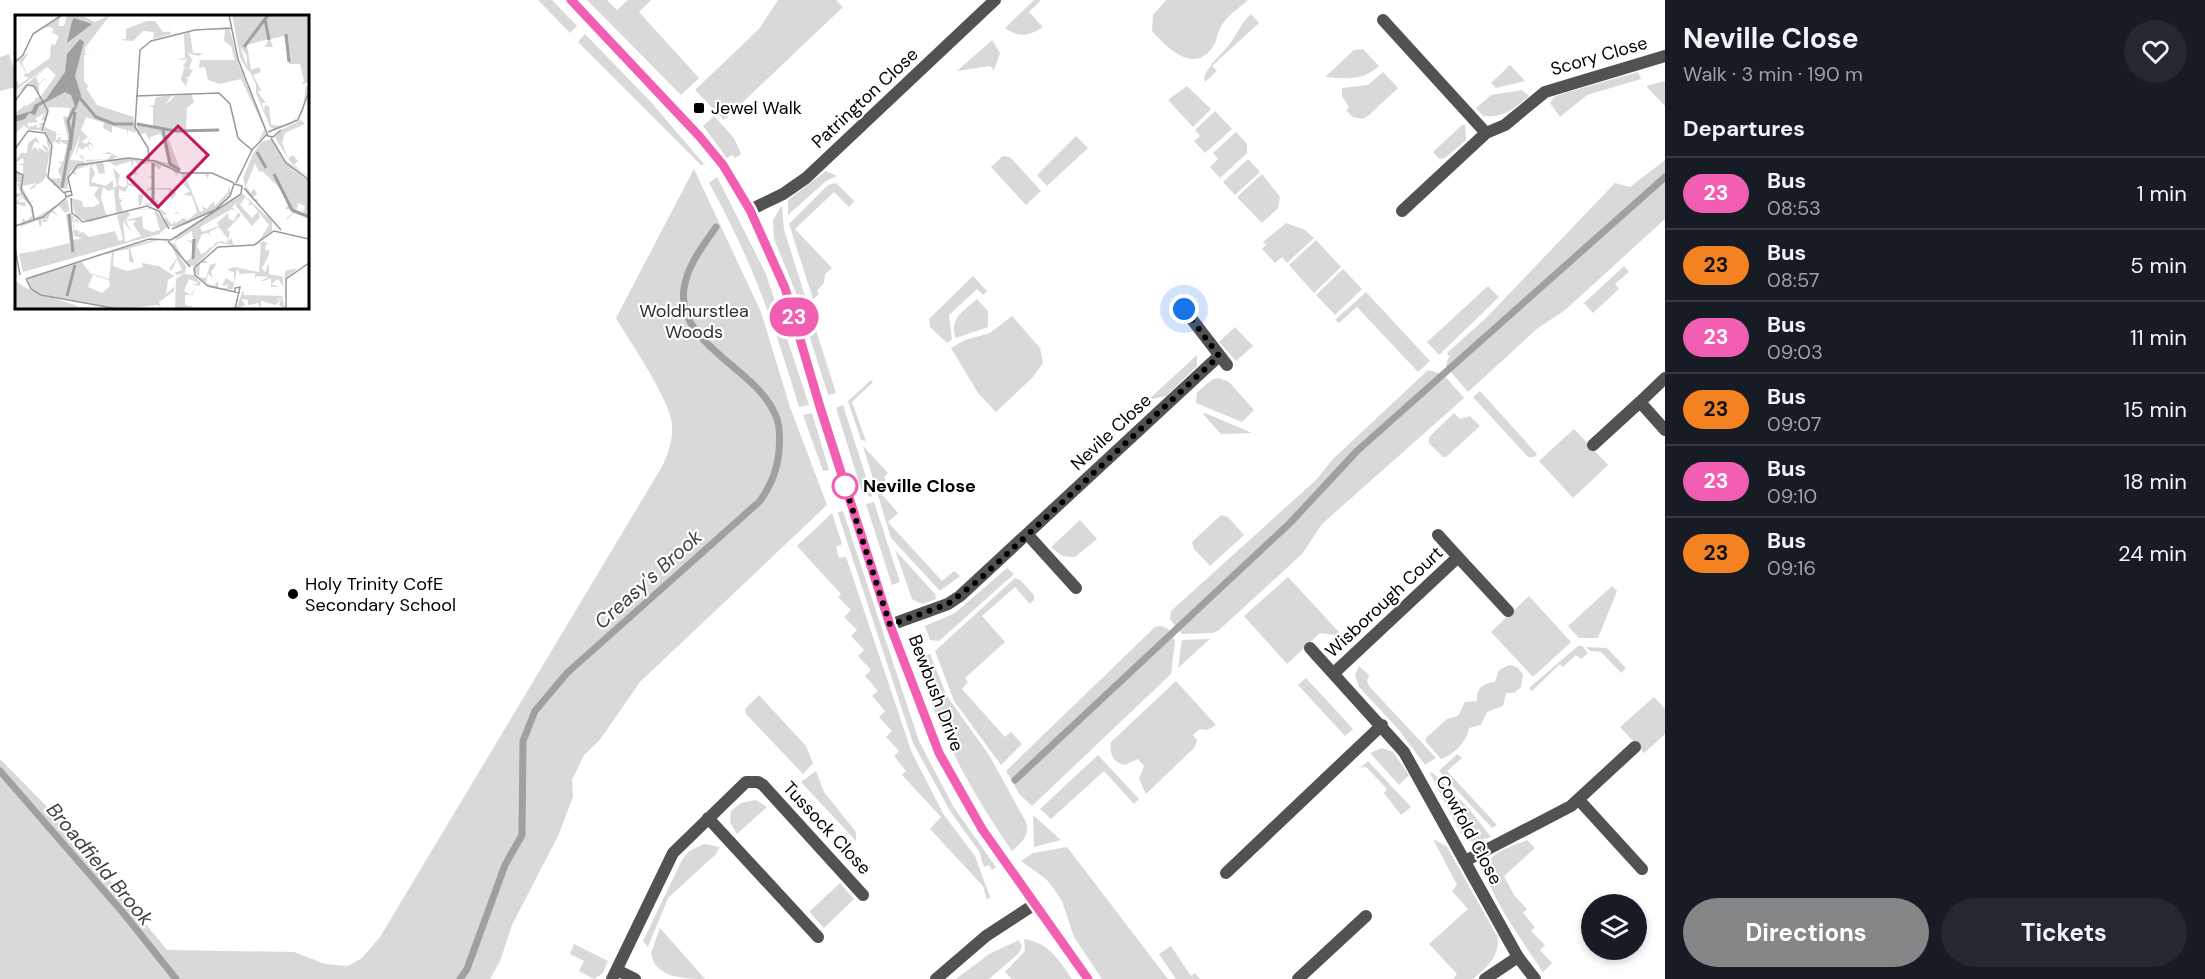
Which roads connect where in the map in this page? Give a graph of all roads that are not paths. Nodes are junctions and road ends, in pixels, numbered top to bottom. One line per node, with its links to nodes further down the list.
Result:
1 (571, 0): 6 (street, Bewbush Drive)
2 (995, 0): 6 (street, Patrington Close)
3 (1383, 20): 5 (street)
4 (1665, 56): 5 (street, Scory Close)
5 (1486, 133): 7 (street, Scory Close)
6 (750, 210): 18 (street, Bewbush Drive)
7 (1402, 211)
8 (1184, 309): 13 (street, Nevile Close)
9 (1665, 378): 10 (street)
10 (1640, 402): 11 (street); 12 (street)
11 (1665, 430)
12 (1593, 446)
13 (1028, 535): 16 (street); 18 (street, Nevile Close)
14 (1438, 535): 15 (street)
15 (1458, 557): 17 (street, Wisborough Court); 20 (street, Wisborough Court)
16 (1076, 588)
17 (1508, 611)
18 (890, 625): 29 (street, Bewbush Drive)
19 (1310, 648): 20 (street, Cowfold Close)
20 (1334, 673): 21 (street, Cowfold Close)
21 (1382, 725): 25 (street, Cowfold Close); 27 (street)
22 (1635, 747): 23 (street)
23 (1579, 800): 25 (street); 26 (street)
24 (708, 818): 28 (street, Tussock Close); 31 (street); 33 (street, Tussock Close)
25 (1465, 861): 32 (street, Cowfold Close)
26 (1642, 870)
27 (1226, 873)
28 (863, 894)
29 (1035, 904): 35 (street); 36 (street, Bewbush Drive)
30 (1366, 916): 37 (street)
31 (818, 937)
32 (1518, 957): 38 (street); 39 (street, Cowfold Close)
33 (614, 975): 34 (street, Tussock Close)
34 (635, 979)
35 (936, 979)
36 (1088, 979)
37 (1298, 979)
38 (1485, 979)
39 (1535, 979)

